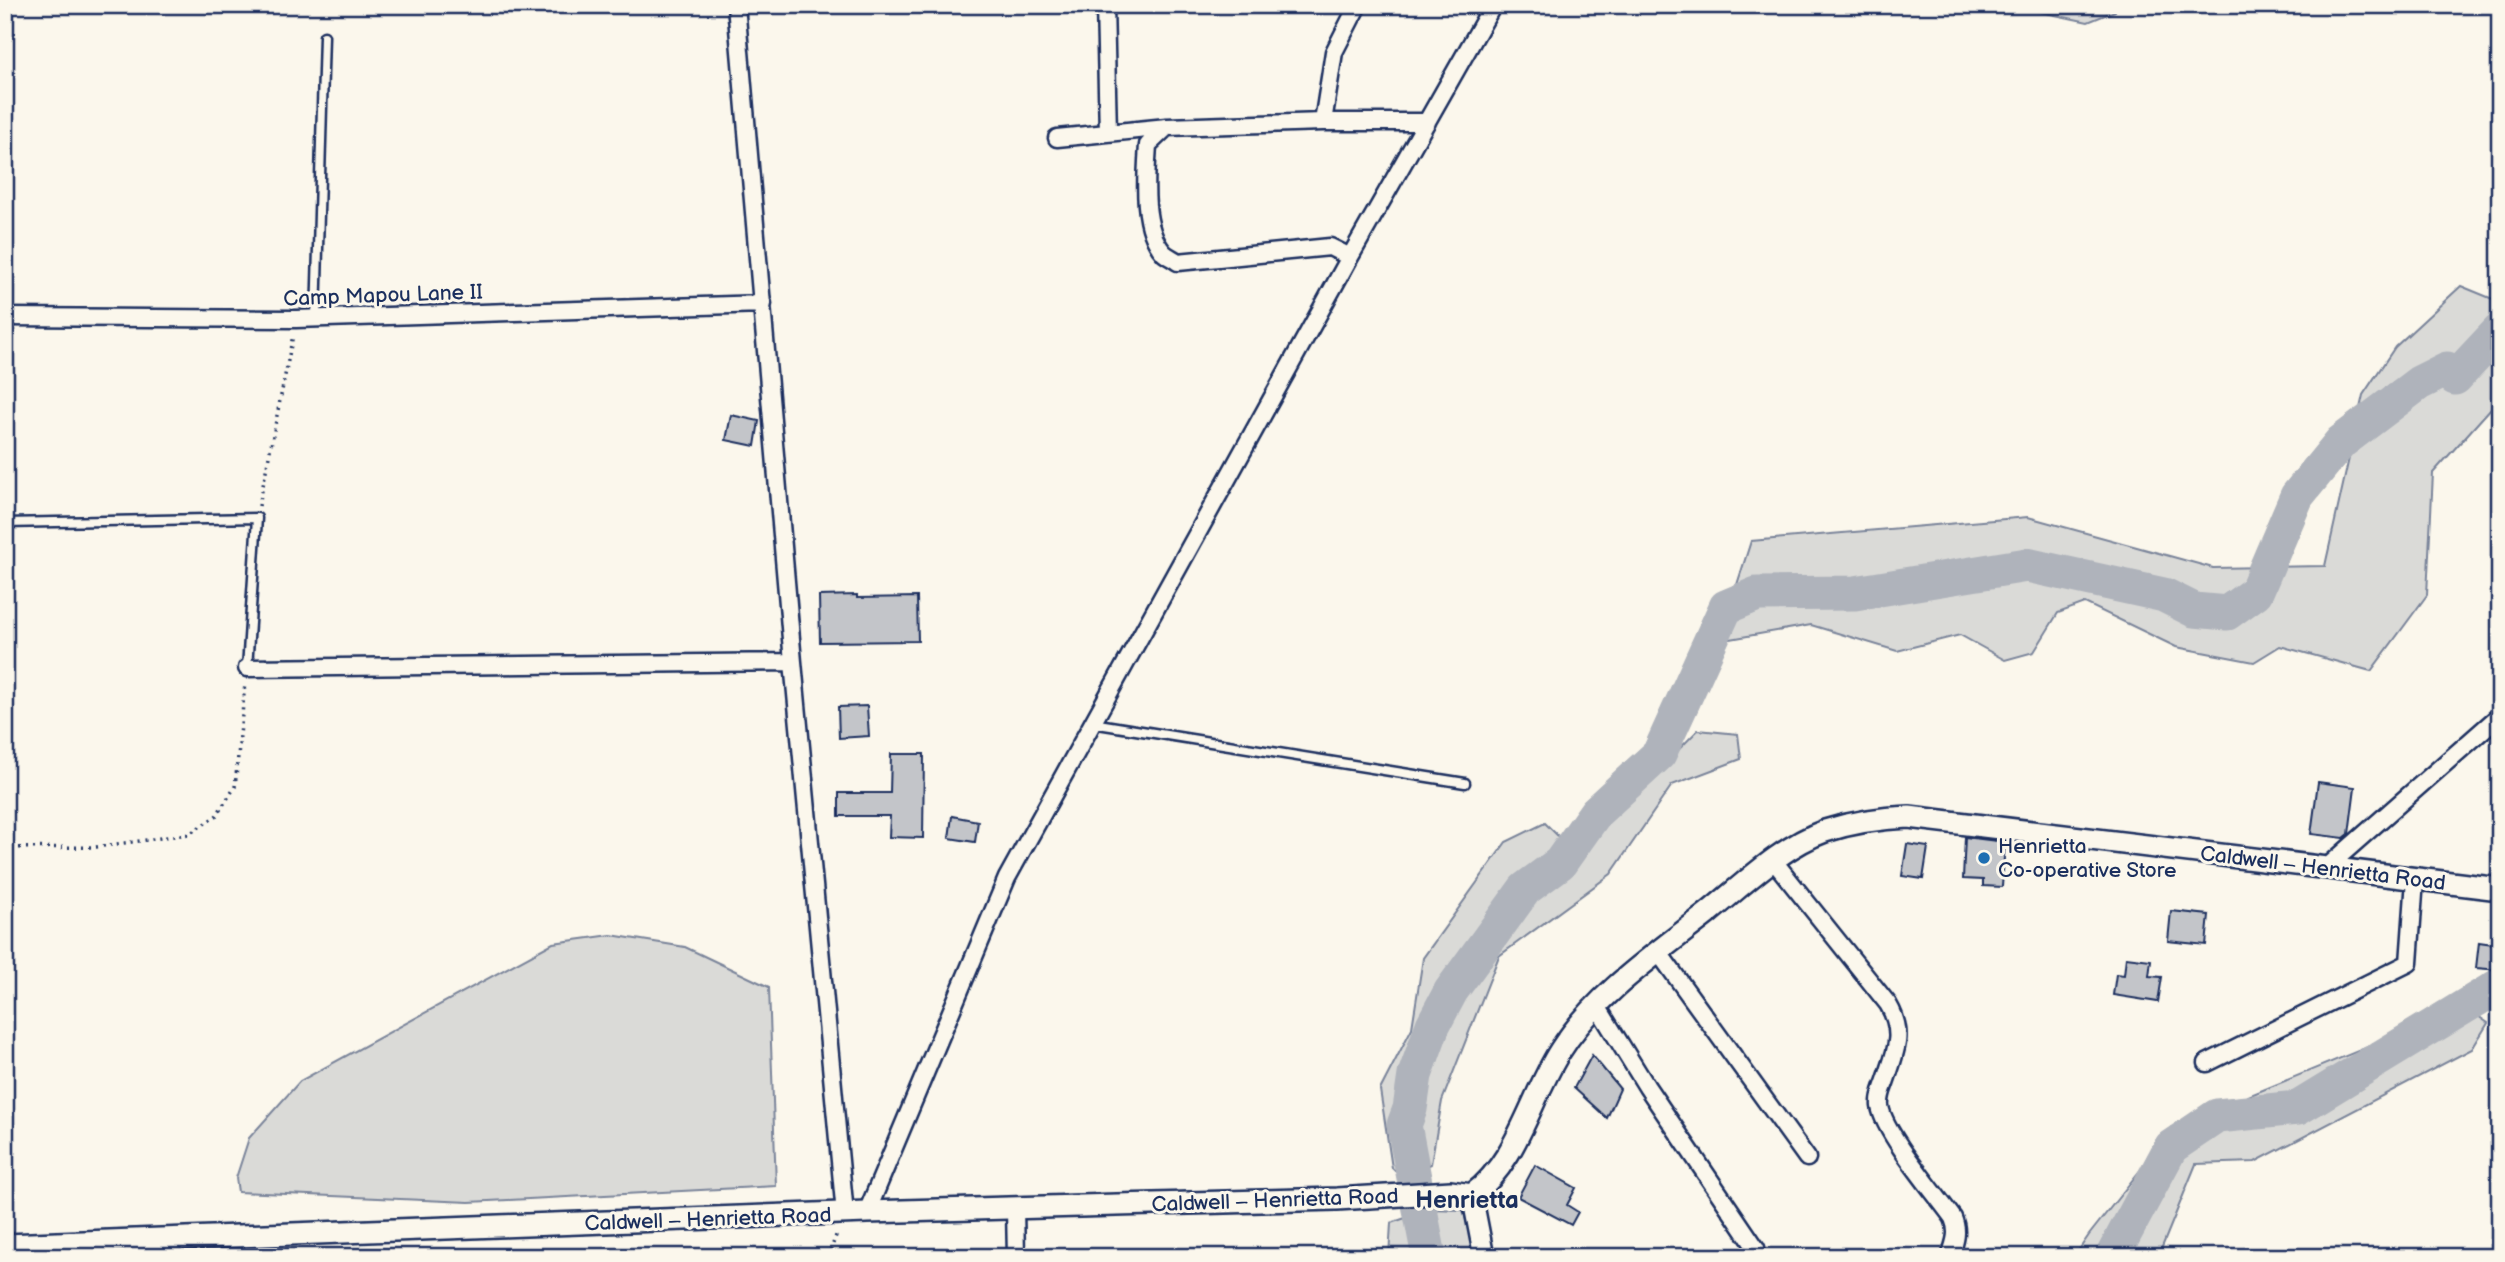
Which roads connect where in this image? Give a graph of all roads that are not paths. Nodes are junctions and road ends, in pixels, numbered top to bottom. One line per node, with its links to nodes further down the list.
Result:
1 (736, 5): 12 (street)
2 (1105, 5): 9 (street)
3 (1358, 5): 6 (street)
4 (1493, 5): 7 (street)
5 (324, 36): 14 (lane)
6 (1323, 122): 7 (street); 8 (street)
7 (1427, 122): 11 (street)
8 (1167, 127): 9 (street); 11 (street)
9 (1108, 133): 10 (street)
10 (1057, 138)
11 (1350, 257): 19 (street)
12 (763, 304): 14 (street, Camp Mapou Lane II); 16 (street)
13 (5, 317): 14 (street, Camp Mapou Lane II)
14 (316, 319)
15 (5, 523): 17 (lane)
16 (793, 662): 17 (street); 32 (street)
17 (247, 668)
18 (2500, 715): 22 (street)
19 (1092, 723): 20 (lane); 31 (street)
20 (1465, 783)
21 (1773, 860): 22 (main road, Caldwell – Henrietta Road); 25 (main road, Caldwell – Henrietta Road); 37 (street)
22 (2326, 868): 23 (main road, Caldwell – Henrietta Road)
23 (2415, 879): 24 (main road, Caldwell – Henrietta Road); 27 (street)
24 (2500, 889)
25 (1658, 953): 26 (main road, Caldwell – Henrietta Road); 28 (street)
26 (1597, 1006): 29 (main road, Caldwell – Henrietta Road); 34 (street)
27 (2207, 1063)
28 (1807, 1158)
29 (1462, 1194): 30 (main road, Caldwell – Henrietta Road); 36 (street)
30 (1015, 1209): 31 (main road, Caldwell – Henrietta Road); 35 (street)
31 (867, 1212): 32 (main road, Caldwell – Henrietta Road)
32 (845, 1213): 33 (main road, Caldwell – Henrietta Road)
33 (5, 1245)
34 (1756, 1248)
35 (1016, 1257)
36 (1484, 1257)
37 (1950, 1257)

